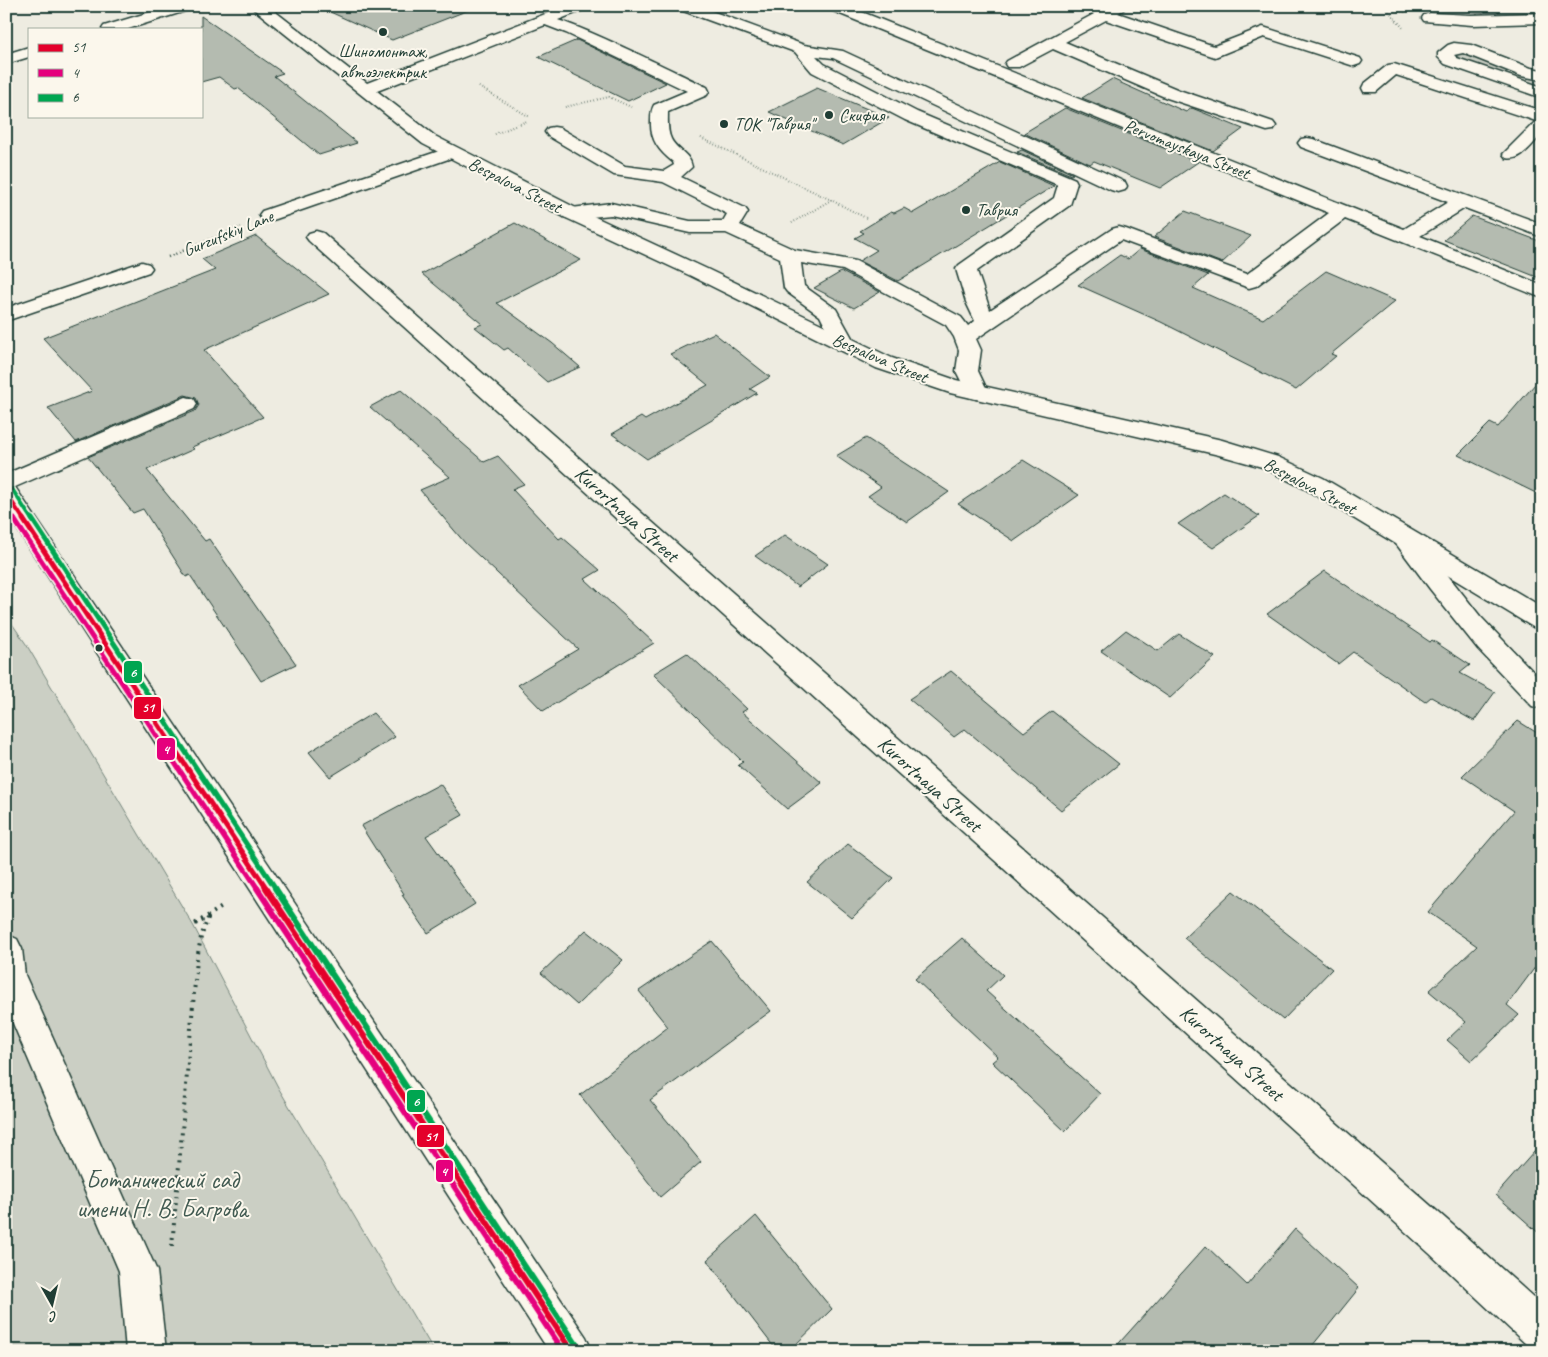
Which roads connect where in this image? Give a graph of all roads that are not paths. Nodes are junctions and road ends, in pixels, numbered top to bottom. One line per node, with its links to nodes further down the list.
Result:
1 (187, 6): 11 (main road)
2 (258, 6): 20 (main road, Bespalova Street)
3 (580, 6): 8 (main road)
4 (683, 6): 13 (main road)
5 (833, 6): 32 (main road, Pervomayskaya Street)
6 (1120, 6): 7 (main road)
7 (1099, 10): 12 (main road); 16 (main road)
8 (550, 13): 20 (main road); 29 (main road)
9 (1430, 18): 10 (main road)
10 (1542, 18)
11 (113, 28)
12 (1052, 42): 17 (main road); 24 (main road)
13 (801, 49): 30 (main road); 44 (main road)
14 (28, 52): 15 (main road)
15 (7, 57)
16 (1354, 61)
17 (1014, 64)
18 (1542, 75): 21 (main road)
19 (1370, 88): 22 (main road)
20 (366, 89): 27 (main road, Bespalova Street)
21 (1542, 93)
22 (1542, 117)
23 (1542, 124): 28 (main road)
24 (1267, 126)
25 (554, 132): 29 (main road)
26 (1307, 143): 31 (main road)
27 (451, 152): 33 (main road, Bespalova Street); 34 (main road, Gurzufskiy Lane)
28 (1512, 154)
29 (667, 176): 35 (main road)
30 (1118, 186)
31 (1463, 201): 36 (main road); 38 (main road)
32 (1342, 212): 38 (main road, Pervomayskaya Street); 44 (main road)
33 (572, 213): 35 (main road); 46 (main road, Bespalova Street)
34 (269, 215)
35 (729, 227): 40 (main road)
36 (1542, 231)
37 (316, 237): 55 (main road, Kurortnaya Street)
38 (1405, 237): 42 (main road, Pervomayskaya Street)
39 (808, 243): 40 (main road)
40 (790, 255): 45 (main road); 46 (main road)
41 (142, 268): 43 (main road)
42 (1542, 292)
43 (6, 315)
44 (986, 323): 45 (main road)
45 (965, 337): 47 (main road)
46 (845, 345): 47 (main road, Bespalova Street)
47 (977, 392): 51 (main road, Bespalova Street)
48 (186, 404): 49 (main road)
49 (6, 484)
50 (6, 493): 57 (main road)
51 (1407, 541): 52 (main road, Bespalova Street); 53 (main road)
52 (1542, 620)
53 (1542, 698)
54 (6, 948): 56 (main road)
55 (1542, 1332)
56 (146, 1351)
57 (572, 1351)

